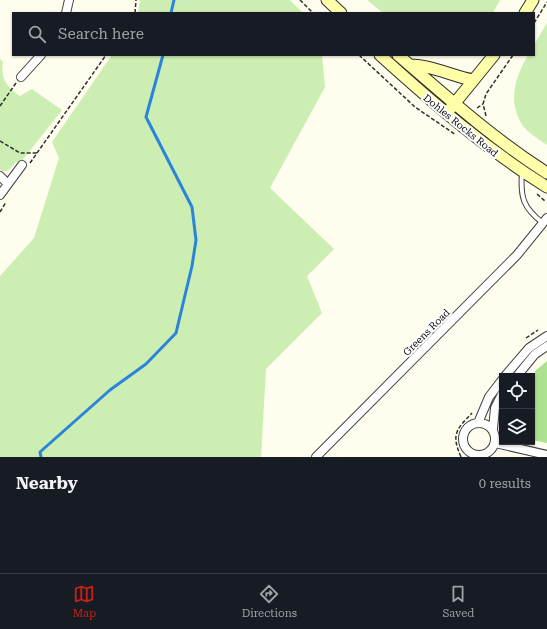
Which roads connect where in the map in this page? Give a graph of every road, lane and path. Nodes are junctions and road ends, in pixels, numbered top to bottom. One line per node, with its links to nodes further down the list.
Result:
1 (69, 0): 7 (street)
2 (136, 0): 8 (path)
3 (300, 0): 9 (path)
4 (327, 0): 10 (main road)
5 (533, 0): 11 (main road)
6 (547, 2): 12 (path)
7 (66, 12)
8 (136, 12)
9 (312, 12)
10 (340, 12)
11 (526, 12)
12 (535, 21)
13 (40, 56): 21 (street)
14 (105, 56): 30 (path)
15 (359, 56): 28 (path)
16 (381, 56): 27 (main road, Dohles Rocks Road)
17 (399, 56): 20 (main road, Dohles Rocks Road)
18 (493, 56): 22 (main road)
19 (512, 56): 26 (path)
20 (410, 65): 22 (main road); 24 (main road, Dohles Rocks Road)
21 (21, 77): 23 (path)
22 (473, 80): 24 (main road)
23 (1, 100): 25 (path)
24 (454, 104): 27 (main road); 33 (main road, Dohles Rocks Road)
25 (0, 106)
26 (476, 109)
27 (446, 114): 32 (main road, Dohles Rocks Road)
28 (459, 131)
29 (0, 142): 30 (path)
30 (37, 153): 31 (path)
31 (25, 165): 35 (street)
32 (522, 172): 36 (main road, Dohles Rocks Road); 42 (lane)
33 (547, 173)
34 (0, 176): 35 (street)
35 (8, 184): 38 (street)
36 (547, 187)
37 (533, 191): 40 (path)
38 (0, 195)
39 (8, 199): 41 (path)
40 (545, 201)
41 (0, 212)
42 (545, 220): 55 (street, Greens Road)
43 (547, 336): 45 (street)
44 (547, 346): 46 (street)
45 (508, 373)
46 (519, 373)
47 (499, 384): 50 (street)
48 (499, 399): 51 (street)
49 (474, 411): 56 (path)
50 (478, 423): 51 (street); 54 (street)
51 (492, 429): 52 (street)
52 (495, 443): 53 (street); 54 (street)
53 (547, 455)
54 (476, 456)
55 (316, 457)
56 (461, 457)

